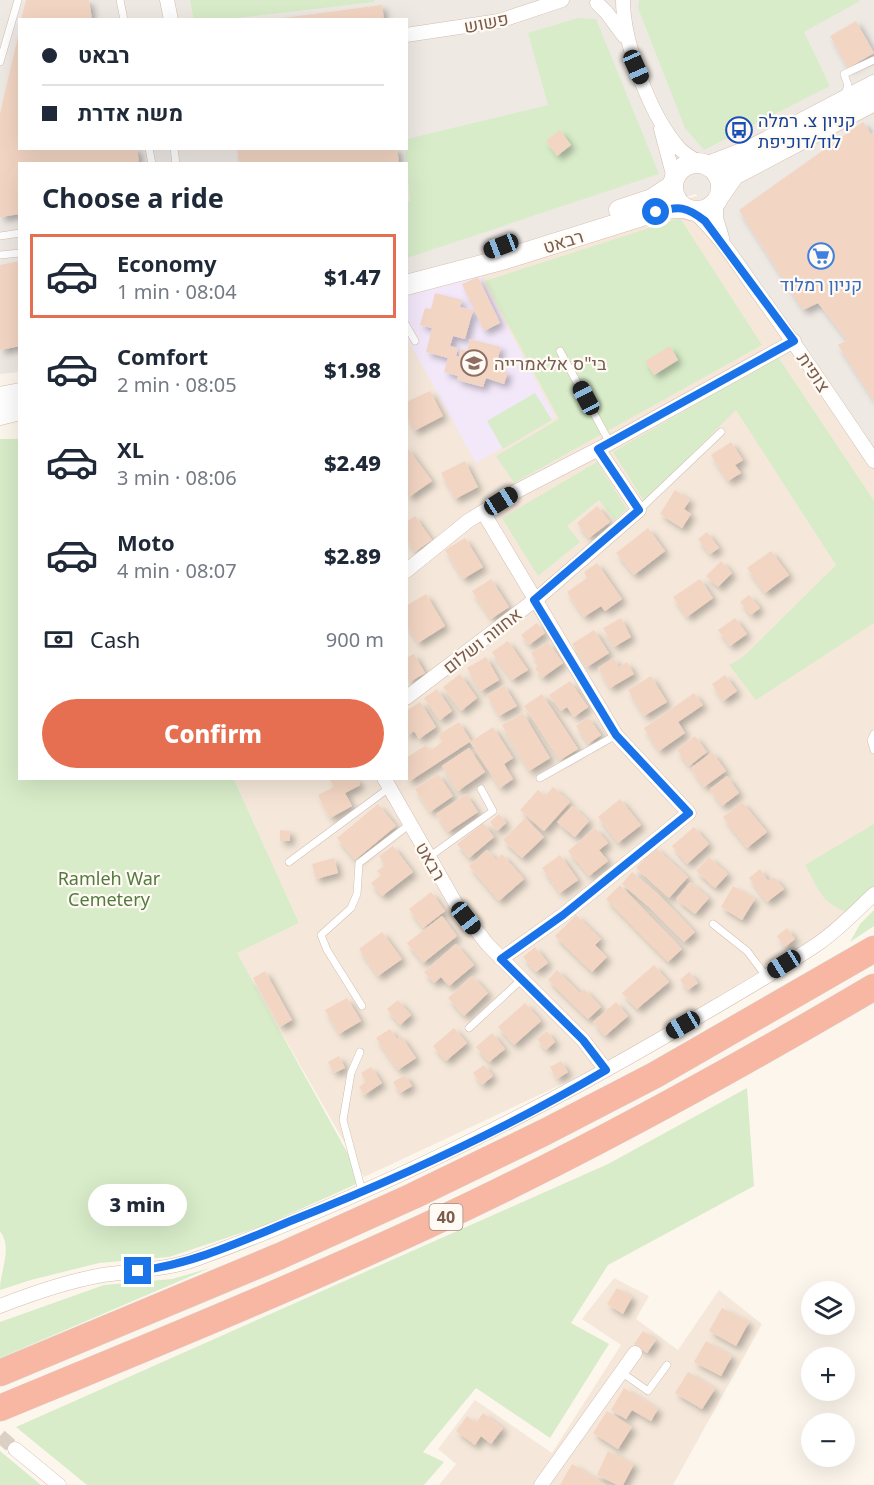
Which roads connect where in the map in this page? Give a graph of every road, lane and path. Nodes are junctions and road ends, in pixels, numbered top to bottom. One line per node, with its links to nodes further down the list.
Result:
1 (18, 0): 13 (lane)
2 (120, 0): 8 (lane)
3 (167, 0): 9 (street)
4 (562, 0): 10 (street, פשוש)
5 (615, 0): 7 (street)
6 (623, 0): 11 (street)
7 (594, 2): 11 (street)
8 (124, 18)
9 (171, 18)
10 (408, 35)
11 (628, 42): 17 (street)
12 (874, 60): 16 (lane)
13 (0, 62)
14 (874, 85): 16 (street)
15 (874, 101): 20 (street)
16 (840, 103): 18 (street)
17 (658, 116): 18 (street); 19 (street)
18 (704, 165): 19 (street); 20 (street)
19 (674, 182): 21 (street); 27 (street, רבאט)
20 (718, 199): 21 (street); 26 (street, צופית)
21 (689, 209): 26 (street, צופית); 28 (street, רבאט)
22 (18, 233): 23 (lane)
23 (0, 236)
24 (18, 253): 25 (lane)
25 (0, 255)
26 (732, 256): 31 (street, צופית)
27 (408, 282)
28 (408, 283)
29 (408, 329): 30 (lane)
30 (415, 341)
31 (794, 341): 38 (street); 39 (street, צופית)
32 (560, 351): 38 (lane)
33 (18, 393): 34 (street)
34 (0, 397)
35 (18, 410): 36 (street)
36 (0, 415)
37 (721, 432): 40 (lane)
38 (604, 446): 40 (street); 41 (street)
39 (874, 460)
40 (639, 510): 43 (street, אחווה ושלום)
41 (483, 512): 42 (street); 43 (street)
42 (408, 569)
43 (534, 600): 44 (street, אחווה ושלום); 46 (street)
44 (408, 696)
45 (874, 734): 47 (lane)
46 (616, 735): 48 (lane); 57 (street)
47 (874, 750)
48 (540, 778)
49 (387, 783): 51 (street, רבאט); 53 (lane)
50 (480, 789): 52 (lane)
51 (410, 824): 52 (street, רבאט); 61 (lane)
52 (429, 857): 57 (street, רבאט)
53 (289, 862)
54 (874, 894): 58 (street)
55 (713, 924): 58 (lane)
56 (874, 949): 70 (highway, 40)
57 (501, 959): 59 (street, רבאט)
58 (766, 976): 64 (street)
59 (521, 980): 62 (lane); 64 (street, רבאט)
60 (874, 987): 71 (highway, 40)
61 (362, 1006)
62 (469, 1028)
63 (360, 1052): 65 (lane)
64 (606, 1070): 65 (street)
65 (362, 1191): 66 (street)
66 (0, 1306)
67 (635, 1353): 69 (street)
68 (667, 1365): 69 (lane)
69 (621, 1372): 74 (street)
70 (0, 1373)
71 (0, 1408)
72 (15, 1449): 73 (street)
73 (59, 1485)
74 (541, 1485)

